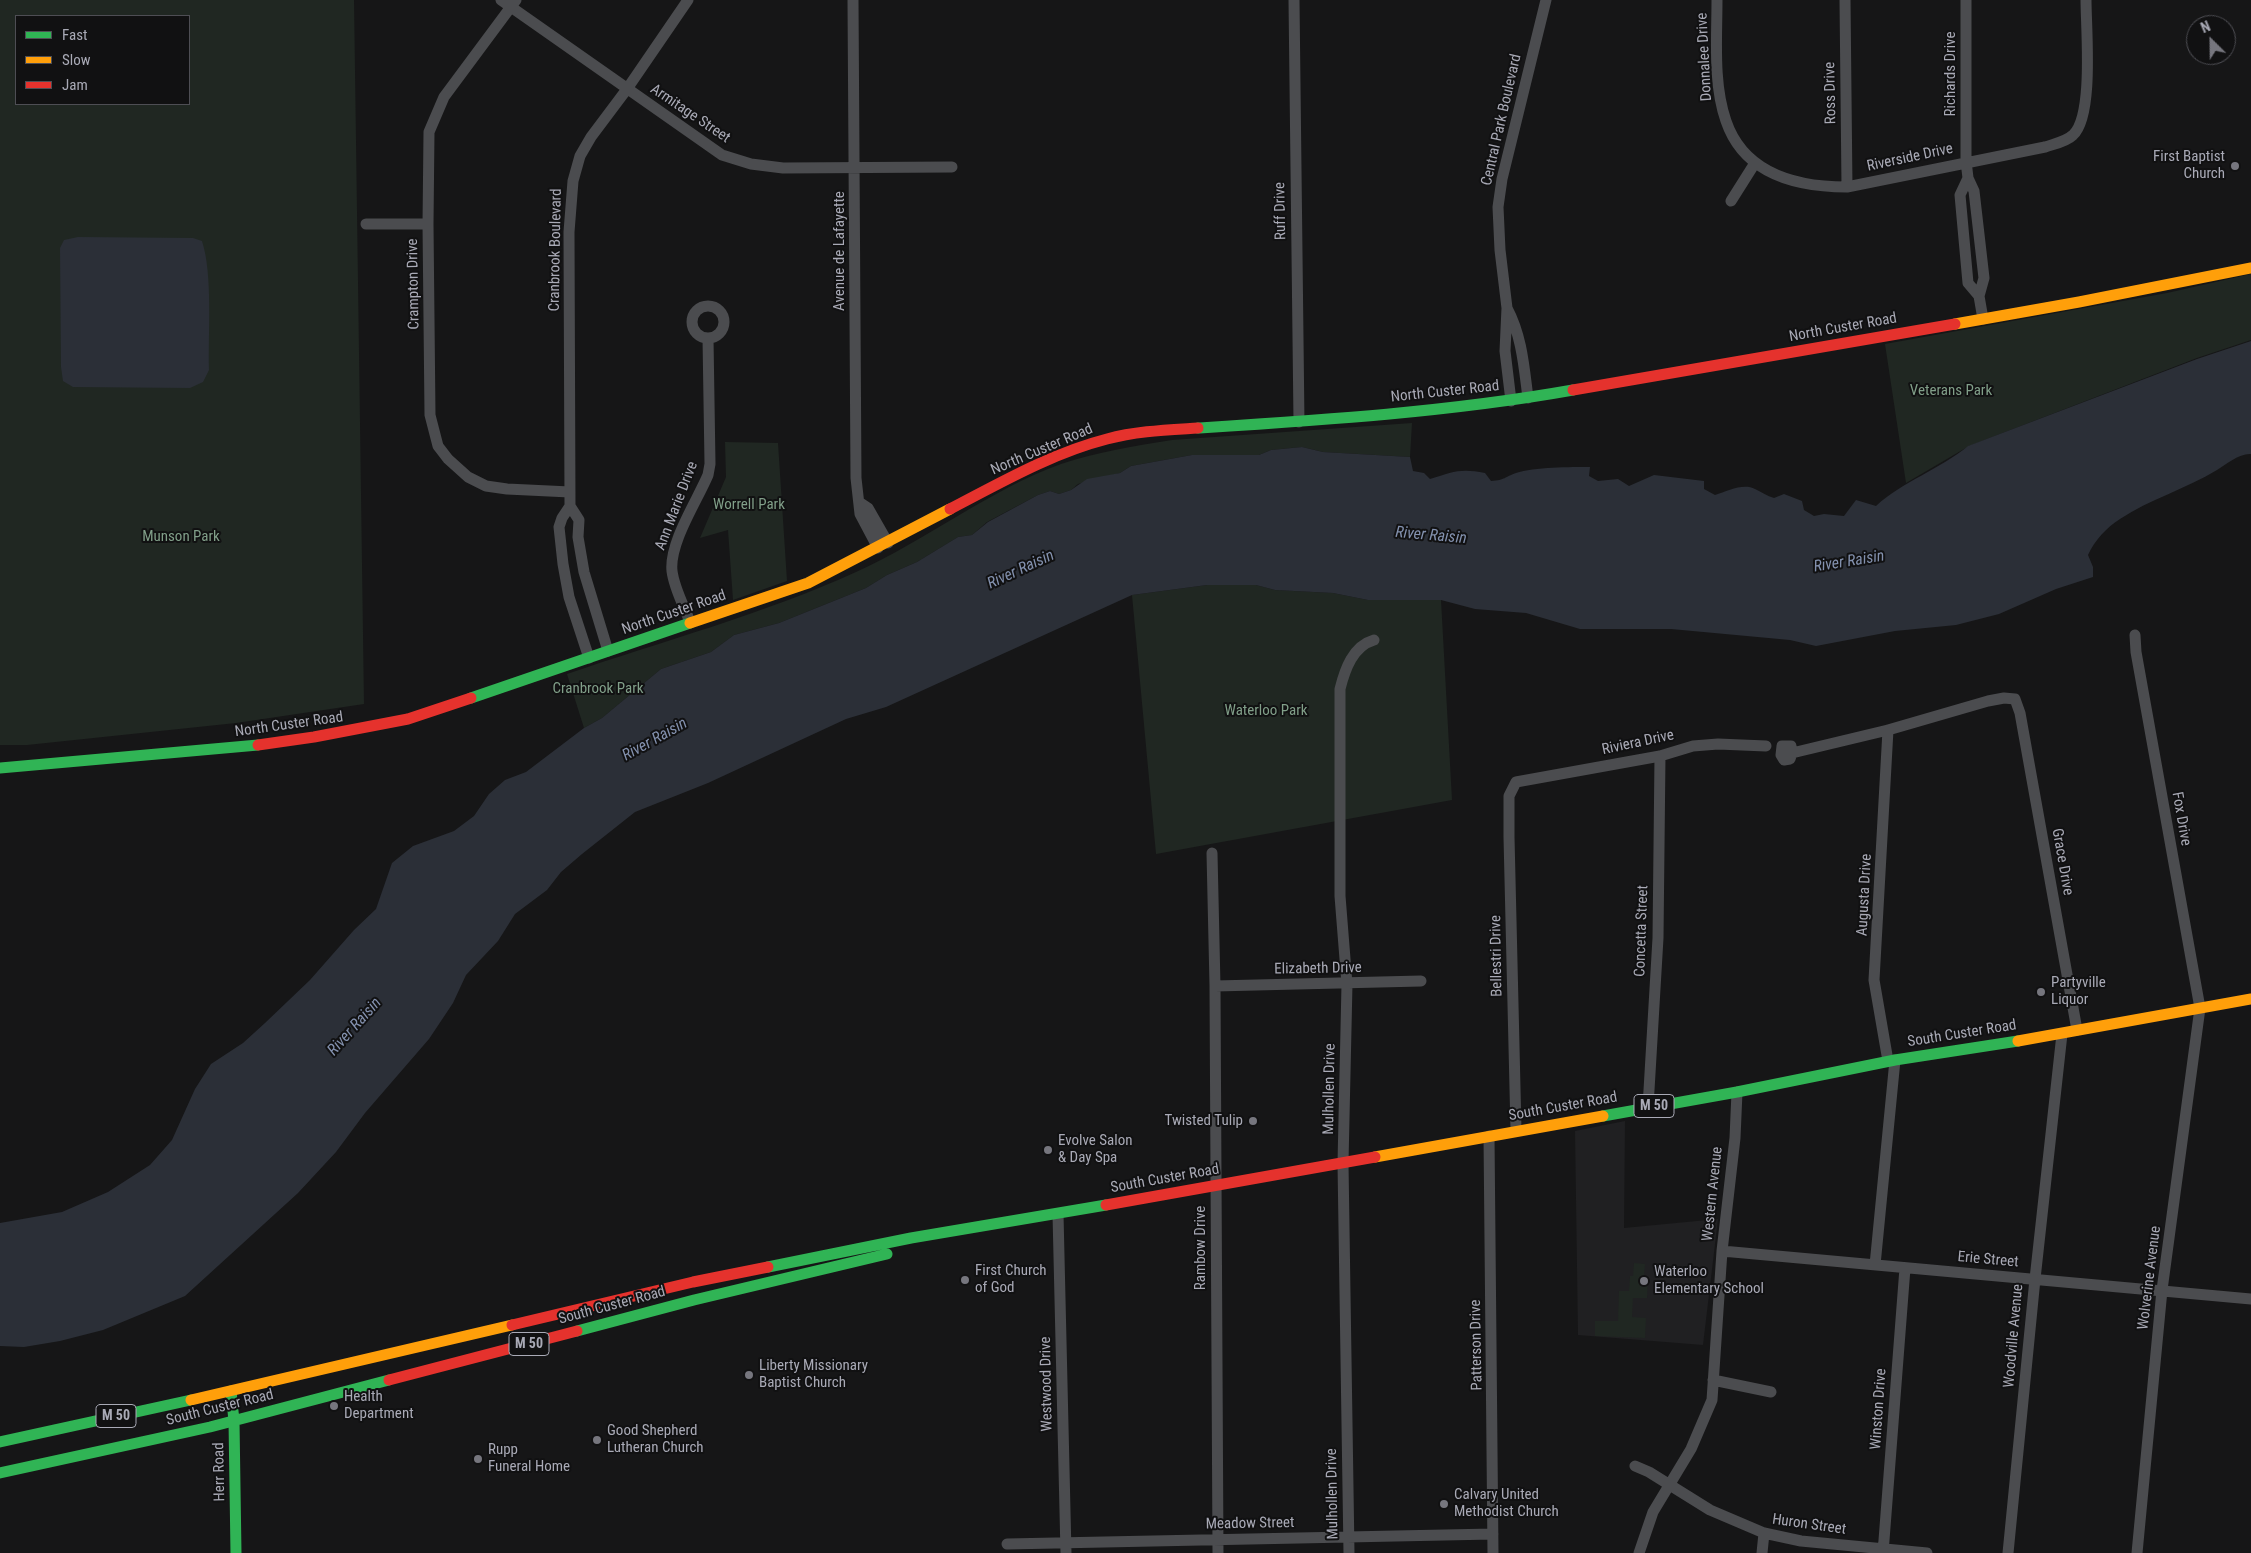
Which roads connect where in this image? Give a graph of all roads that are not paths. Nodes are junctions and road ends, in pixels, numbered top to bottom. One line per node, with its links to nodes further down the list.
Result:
1 (501, 0): 10 (street, Armitage Street)
2 (688, 0): 11 (street, Cranbrook Boulevard)
3 (853, 0): 15 (street, Avenue de Lafayette)
4 (1294, 0): 28 (street, Ruff Drive)
5 (1546, 0): 23 (street, Central Park Boulevard)
6 (1717, 0): 13 (street, Donnalee Drive)
7 (1845, 0): 17 (street, Ross Drive)
8 (1966, 0): 12 (street, Richards Drive)
9 (2086, 0): 12 (street, Riverside Drive)
10 (514, 4): 11 (street, Armitage Street); 20 (street, Crampton Drive)
11 (627, 89): 15 (street, Armitage Street); 29 (street, Cranbrook Boulevard)
12 (1966, 161): 16 (street, Richards Drive); 17 (street, Riverside Drive)
13 (1755, 163): 17 (street, Riverside Drive); 18 (street)
14 (952, 167): 15 (street, Armitage Street)
15 (854, 168): 31 (street, Avenue de Lafayette)
16 (1968, 178): 22 (street, Richards Drive); 22 (street, Richards Drive)
17 (1847, 187)
18 (1731, 201)
19 (366, 224): 20 (street)
20 (428, 224): 29 (street, Crampton Drive)
21 (2251, 268): 24 (main road, North Custer Road)
22 (1979, 296): 24 (street, Richards Drive)
23 (1507, 308): 26 (street, Central Park Boulevard); 27 (street, Central Park Boulevard)
24 (1983, 319): 26 (main road, North Custer Road)
25 (708, 338): 32 (street, Ann Marie Drive)
26 (1528, 398): 27 (main road, North Custer Road)
27 (1511, 400): 28 (main road, North Custer Road)
28 (1299, 422): 31 (main road, North Custer Road)
29 (570, 492): 30 (street, Cranbrook Boulevard)
30 (570, 506): 35 (street, Cranbrook Boulevard); 36 (street, Cranbrook Boulevard)
31 (883, 545): 32 (main road, North Custer Road)
32 (690, 622): 35 (main road, North Custer Road)
33 (2135, 635): 48 (street, Fox Drive)
34 (1374, 640): 45 (street, Mulhollen Drive)
35 (608, 651): 36 (main road, North Custer Road)
36 (590, 658): 41 (main road, North Custer Road)
37 (1888, 730): 39 (street); 49 (street, Grace Drive); 51 (street, Augusta Drive)
38 (1766, 746): 40 (street, Riviera Drive)
39 (1792, 753)
40 (1660, 756): 42 (street, Riviera Drive); 53 (street, Concetta Street)
41 (0, 768)
42 (1516, 782): 54 (street, Bellestri Drive)
43 (1212, 853): 46 (street, Rambow Drive)
44 (1421, 981): 45 (street, Elizabeth Drive)
45 (1347, 984): 46 (street, Elizabeth Drive); 56 (street, Mulhollen Drive)
46 (1215, 986): 57 (street, Rambow Drive)
47 (2251, 999): 48 (main road, South Custer Road / M 50)
48 (2200, 1008): 49 (main road, South Custer Road / M 50); 63 (street, Wolverine Avenue)
49 (2077, 1030): 50 (main road, South Custer Road / M 50)
50 (2062, 1034): 51 (main road, South Custer Road / M 50); 62 (street, Woodville Avenue)
51 (1892, 1060): 52 (main road, South Custer Road / M 50); 60 (street)
52 (1737, 1092): 53 (main road, South Custer Road / M 50); 59 (street, Western Avenue)
53 (1648, 1107): 54 (main road, South Custer Road / M 50)
54 (1516, 1130): 55 (main road, South Custer Road / M 50)
55 (1489, 1136): 56 (main road, South Custer Road / M 50); 74 (street, Patterson Drive)
56 (1343, 1162): 57 (main road, South Custer Road / M 50); 75 (street, Mulhollen Drive)
57 (1216, 1185): 58 (main road, South Custer Road / M 50); 76 (street, Rambow Drive)
58 (1058, 1214): 66 (main road, South Custer Road / M 50); 68 (main road, South Custer Road / M 50); 78 (street, Westwood Drive)
59 (1722, 1251): 60 (street, Erie Street); 65 (street, Western Avenue)
60 (1875, 1265): 61 (street, Erie Street)
61 (1905, 1268): 62 (street, Erie Street); 79 (street, Winston Drive)
62 (2035, 1279): 63 (street, Erie Street); 87 (street, Woodville Avenue)
63 (2162, 1290): 64 (street, Erie Street); 88 (street, Wolverine Avenue)
64 (2251, 1299)
65 (1713, 1380): 67 (street); 72 (street, Western Avenue)
66 (231, 1391): 68 (main road, Herr Road); 69 (main road, South Custer Road / M 50)
67 (1772, 1392)
68 (234, 1420): 71 (main road, South Custer Road / M 50); 80 (main road, Herr Road)
69 (0, 1442)
70 (1636, 1466): 72 (street, Huron Street)
71 (0, 1473)
72 (1669, 1484): 73 (street, Huron Street); 84 (street, Western Avenue)
73 (1764, 1533): 79 (street, Huron Street); 85 (street)
74 (1493, 1534): 75 (street, Meadow Street); 83 (street, Patterson Drive)
75 (1349, 1537): 76 (street, Meadow Street); 82 (street, Mulhollen Drive)
76 (1218, 1540): 78 (street, Meadow Street); 81 (street, Rambow Drive)
77 (1007, 1544): 78 (street, Meadow Street)
78 (1066, 1548)
79 (1883, 1551): 86 (street, Huron Street)
80 (236, 1553)
81 (1218, 1553)
82 (1349, 1553)
83 (1493, 1553)
84 (1638, 1553)
85 (1762, 1553)
86 (1927, 1553)
87 (2008, 1553)
88 (2137, 1553)

